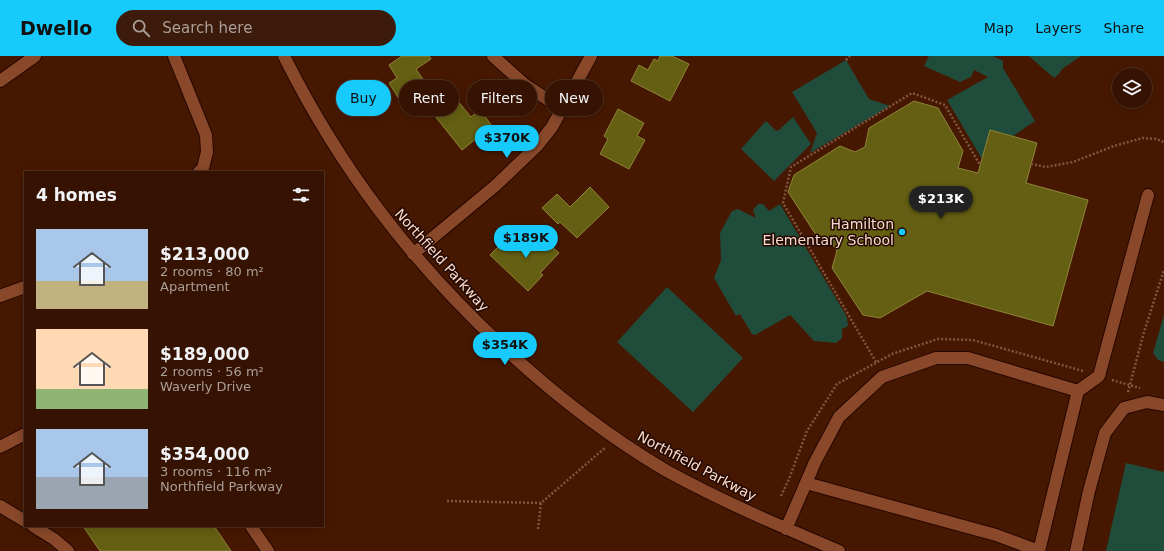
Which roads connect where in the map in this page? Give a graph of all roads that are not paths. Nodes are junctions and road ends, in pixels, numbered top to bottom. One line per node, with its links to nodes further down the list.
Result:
1 (35, 56): 7 (street)
2 (174, 56): 10 (street)
3 (284, 56): 12 (street, Northfield Parkway)
4 (493, 56): 8 (street)
5 (591, 56): 6 (street)
6 (578, 80)
7 (0, 82)
8 (545, 98)
9 (558, 116): 12 (street)
10 (200, 171)
11 (1148, 195): 15 (street)
12 (413, 254): 24 (street, Northfield Parkway)
13 (24, 287): 14 (street)
14 (0, 296)
15 (1078, 391): 19 (street); 28 (street)
16 (1164, 405): 29 (street)
17 (24, 435): 18 (street)
18 (0, 447)
19 (806, 483): 24 (street); 28 (street)
20 (0, 506): 21 (street)
21 (24, 520)
22 (35, 527): 25 (street)
23 (252, 527): 26 (street)
24 (786, 529): 27 (street, Northfield Parkway)
25 (68, 551)
26 (268, 551)
27 (838, 551)
28 (1039, 551)
29 (1076, 551)

